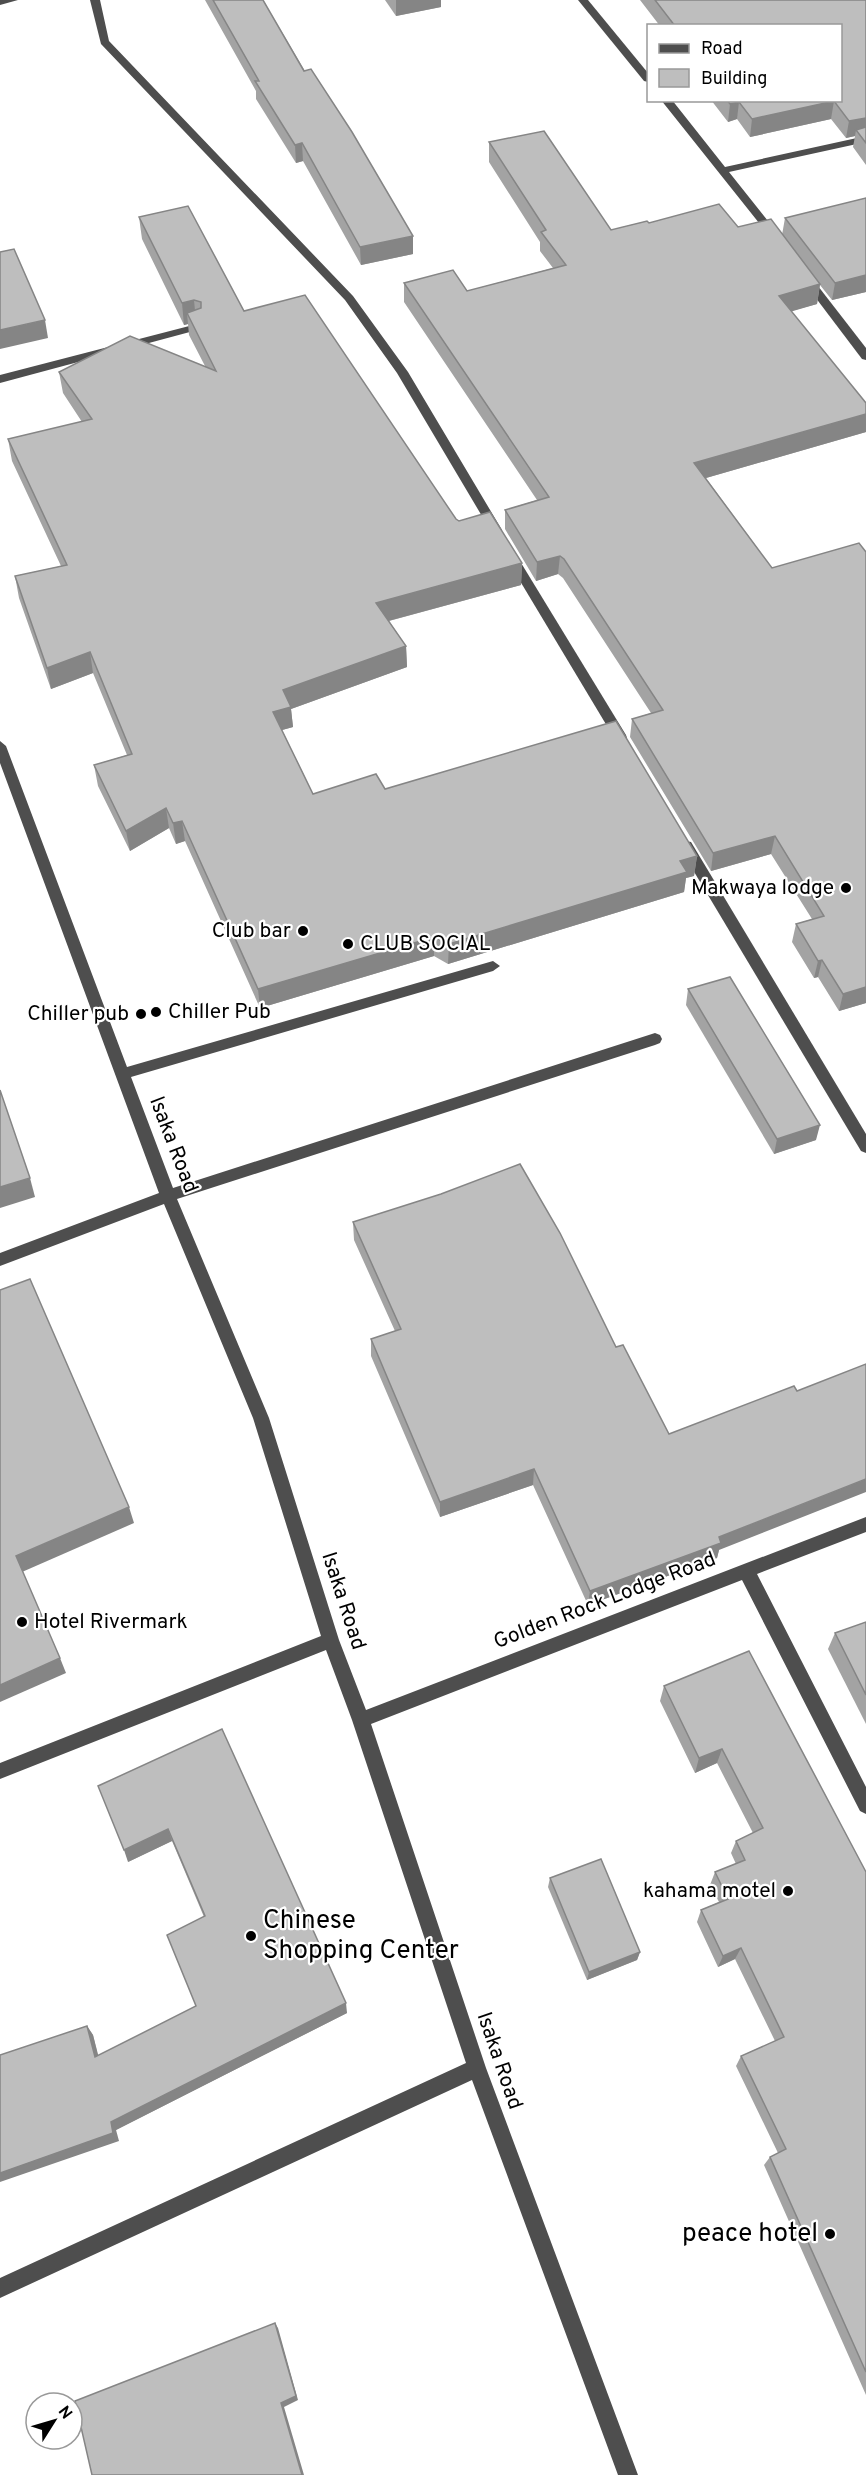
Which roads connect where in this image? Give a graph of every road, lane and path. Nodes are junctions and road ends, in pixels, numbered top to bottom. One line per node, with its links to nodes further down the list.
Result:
1 (13, 0): 4 (street)
2 (95, 0): 15 (street)
3 (583, 0): 5 (street)
4 (0, 2)
5 (647, 78)
6 (668, 102): 8 (street)
7 (866, 139): 8 (street)
8 (724, 170): 9 (street)
9 (781, 245)
10 (802, 273): 12 (street)
11 (197, 327): 13 (street)
12 (866, 356)
13 (0, 379)
14 (0, 746): 19 (street, Isaka Road)
15 (628, 750)
16 (677, 831): 20 (street)
17 (493, 966): 19 (street)
18 (655, 1039): 21 (street)
19 (122, 1074): 21 (street, Isaka Road)
20 (866, 1148)
21 (168, 1196): 22 (street); 25 (street, Isaka Road)
22 (0, 1260)
23 (866, 1524): 24 (street, Golden Rock Lodge Road)
24 (746, 1570): 26 (street, Golden Rock Lodge Road); 28 (street)
25 (331, 1640): 26 (street, Isaka Road); 27 (street)
26 (361, 1720): 29 (street, Isaka Road)
27 (0, 1771)
28 (866, 1805)
29 (477, 2068): 30 (street); 31 (street, Isaka Road)
30 (0, 2288)
31 (628, 2475)

